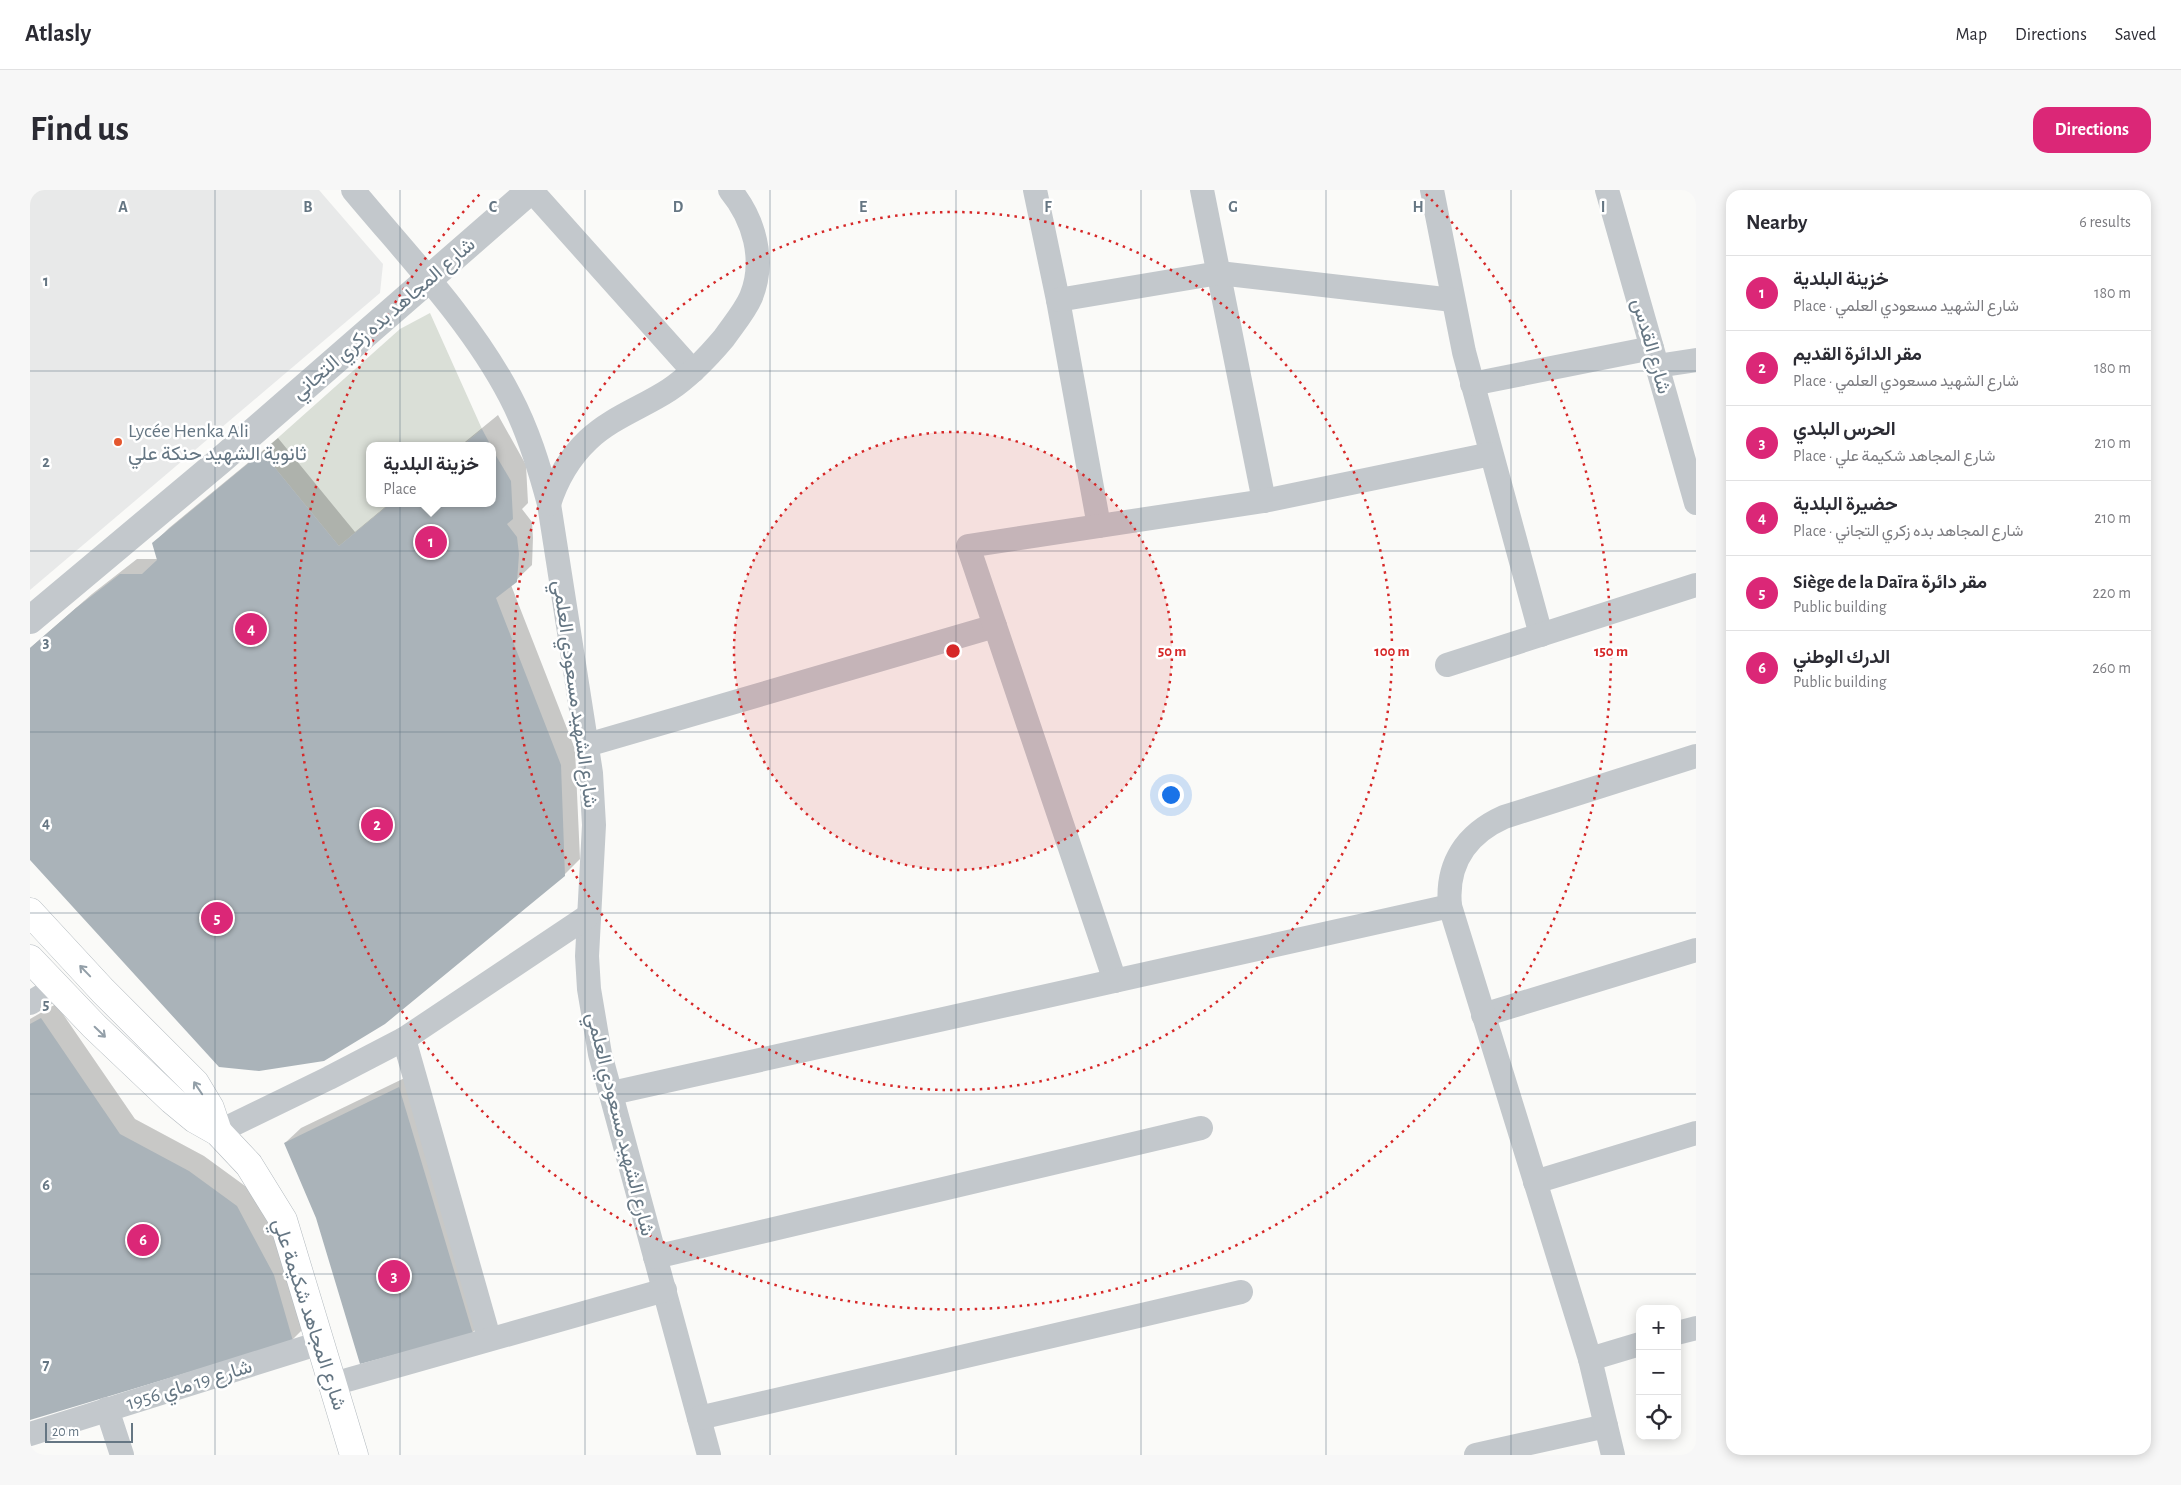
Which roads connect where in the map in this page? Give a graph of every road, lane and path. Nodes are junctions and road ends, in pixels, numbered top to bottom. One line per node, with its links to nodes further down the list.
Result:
1 (353, 190): 9 (street, شارع الشهيد مسعودي العلمي)
2 (531, 190): 9 (street, شارع المجاهد بده زكري التجاني); 14 (street)
3 (730, 190): 14 (street)
4 (1035, 190): 10 (street)
5 (1202, 190): 8 (street)
6 (1432, 190): 11 (street)
7 (1607, 190): 12 (street, شارع القدس)
8 (1219, 273): 10 (street); 11 (street); 17 (street)
9 (427, 279): 19 (street, شارع الشهيد مسعودي العلمي); 22 (street, شارع المجاهد بده زكري التجاني)
10 (1058, 300): 20 (street)
11 (1454, 300): 15 (street)
12 (1654, 357): 13 (street); 15 (street); 18 (street, شارع القدس)
13 (1696, 360)
14 (693, 371): 19 (street)
15 (1472, 384): 16 (street)
16 (1491, 454): 17 (street); 24 (street)
17 (1264, 501): 20 (street)
18 (1696, 503)
19 (548, 504): 26 (street, شارع الشهيد مسعودي العلمي)
20 (1099, 526): 23 (street)
21 (1696, 585): 24 (street)
22 (30, 620)
23 (995, 626): 26 (street); 33 (street)
24 (1541, 635): 25 (street)
25 (1447, 665)
26 (587, 745): 30 (street, شارع الشهيد مسعودي العلمي)
27 (1696, 756): 28 (street)
28 (1450, 906): 33 (street); 36 (street)
29 (30, 912): 40 (main road, شارع المجاهد شكيمة علي, one-way to 29)
30 (588, 916): 37 (street); 38 (street, شارع الشهيد مسعودي العلمي)
31 (1696, 950): 36 (street)
32 (30, 959): 34 (main road, شارع المجاهد شكيمة علي)
33 (1115, 981): 38 (street)
34 (56, 987): 35 (street); 40 (main road, شارع المجاهد شكيمة علي, one-way to 40)
35 (30, 1004)
36 (1483, 1015): 42 (street)
37 (404, 1039): 40 (street); 48 (street)
38 (612, 1093): 43 (street, شارع الشهيد مسعودي العلمي)
39 (1201, 1128): 43 (street)
40 (218, 1132): 49 (main road, شارع المجاهد شكيمة علي)
41 (1696, 1133): 42 (street)
42 (1535, 1182): 51 (street)
43 (655, 1257): 44 (street, شارع الشهيد مسعودي العلمي)
44 (665, 1290): 48 (street); 54 (street, شارع الشهيد مسعودي العلمي)
45 (1242, 1292): 54 (street)
46 (1696, 1328): 47 (street)
47 (1681, 1332)
48 (489, 1338): 52 (street)
49 (320, 1343): 52 (main road, شارع المجاهد شكيمة علي); 53 (street, شارع 19 ماي 1956)
50 (1636, 1345): 51 (street)
51 (1590, 1359): 55 (street)
52 (332, 1384): 58 (main road, شارع المجاهد شكيمة علي)
53 (107, 1409): 56 (street, شارع 19 ماي 1956); 57 (street)
54 (699, 1418): 59 (street, شارع الشهيد مسعودي العلمي)
55 (1606, 1426): 60 (street); 61 (street)
56 (30, 1434)
57 (122, 1455)
58 (354, 1455)
59 (709, 1455)
60 (1476, 1455)
61 (1613, 1455)

